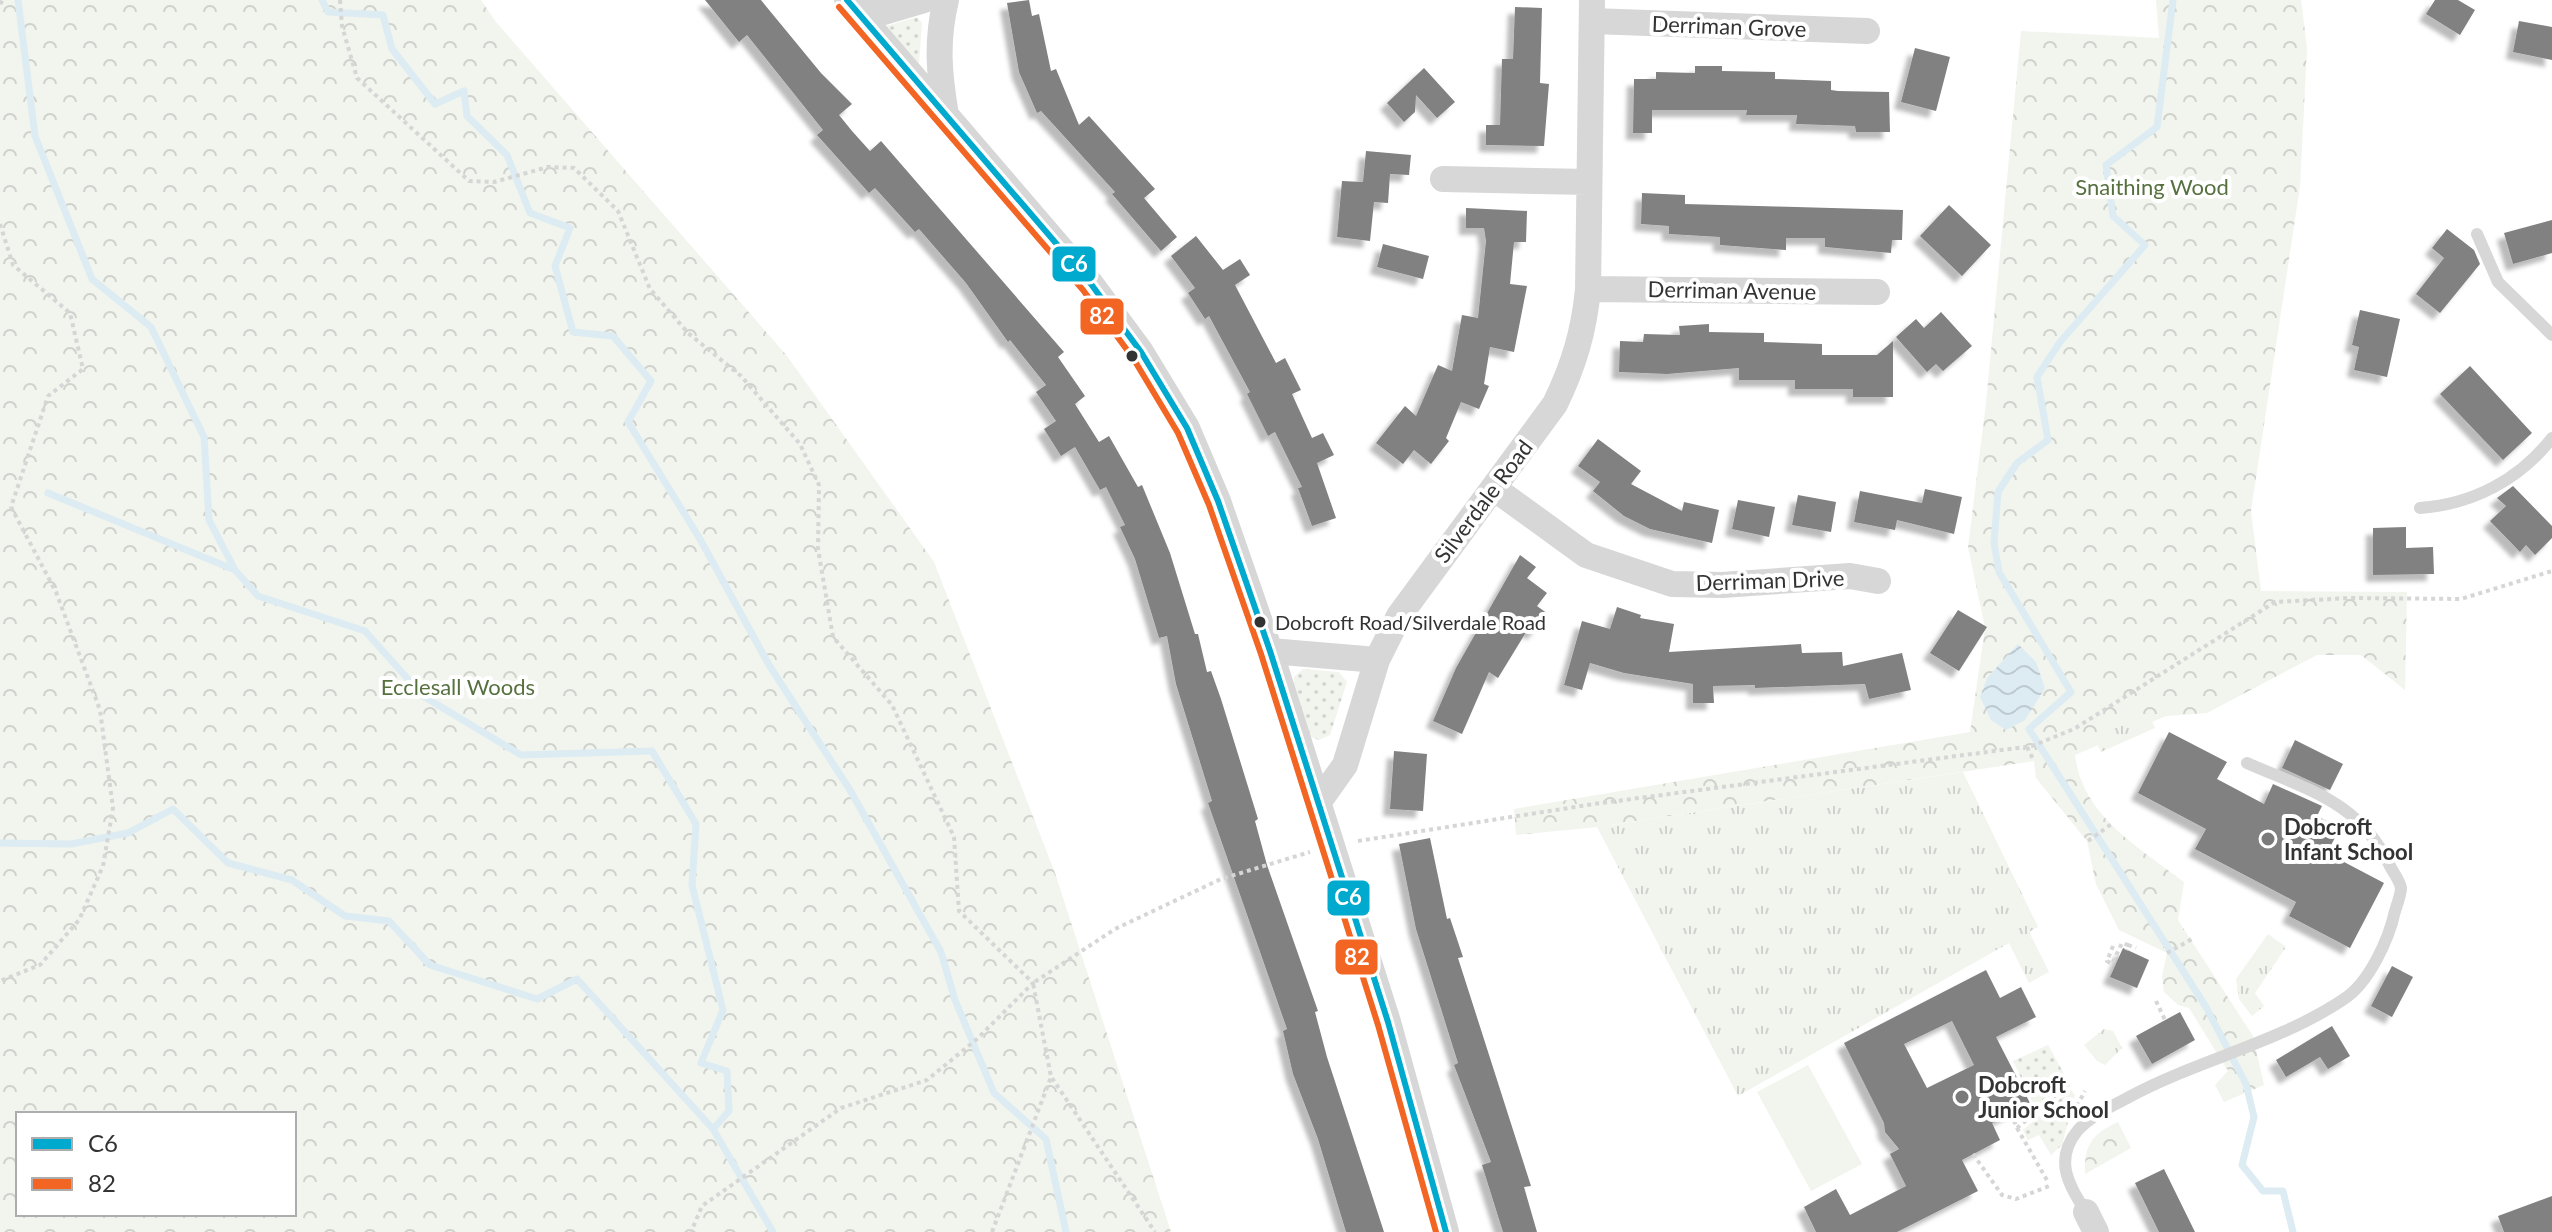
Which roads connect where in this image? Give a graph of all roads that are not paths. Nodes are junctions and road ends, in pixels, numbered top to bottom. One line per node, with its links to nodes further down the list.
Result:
1 (924, 0): 3 (street)
2 (946, 0): 6 (street)
3 (850, 4): 6 (street)
4 (1592, 11): 5 (street, Derriman Grove); 8 (street, Silverdale Road)
5 (1867, 31)
6 (946, 115): 17 (street)
7 (1443, 179): 8 (street)
8 (1589, 182): 10 (street, Silverdale Road)
9 (2477, 234): 12 (lane)
10 (1588, 289): 11 (street, Derriman Avenue); 14 (street, Silverdale Road)
11 (1877, 292)
12 (2552, 335)
13 (2552, 438): 15 (lane)
14 (1495, 489): 16 (street, Derriman Drive); 18 (street, Silverdale Road)
15 (2420, 508)
16 (1878, 581)
17 (1270, 651): 18 (street); 20 (street)
18 (1377, 660): 20 (street, Silverdale Road)
19 (2247, 763): 21 (lane)
20 (1318, 803): 22 (street)
21 (2091, 1222)
22 (1446, 1232)

